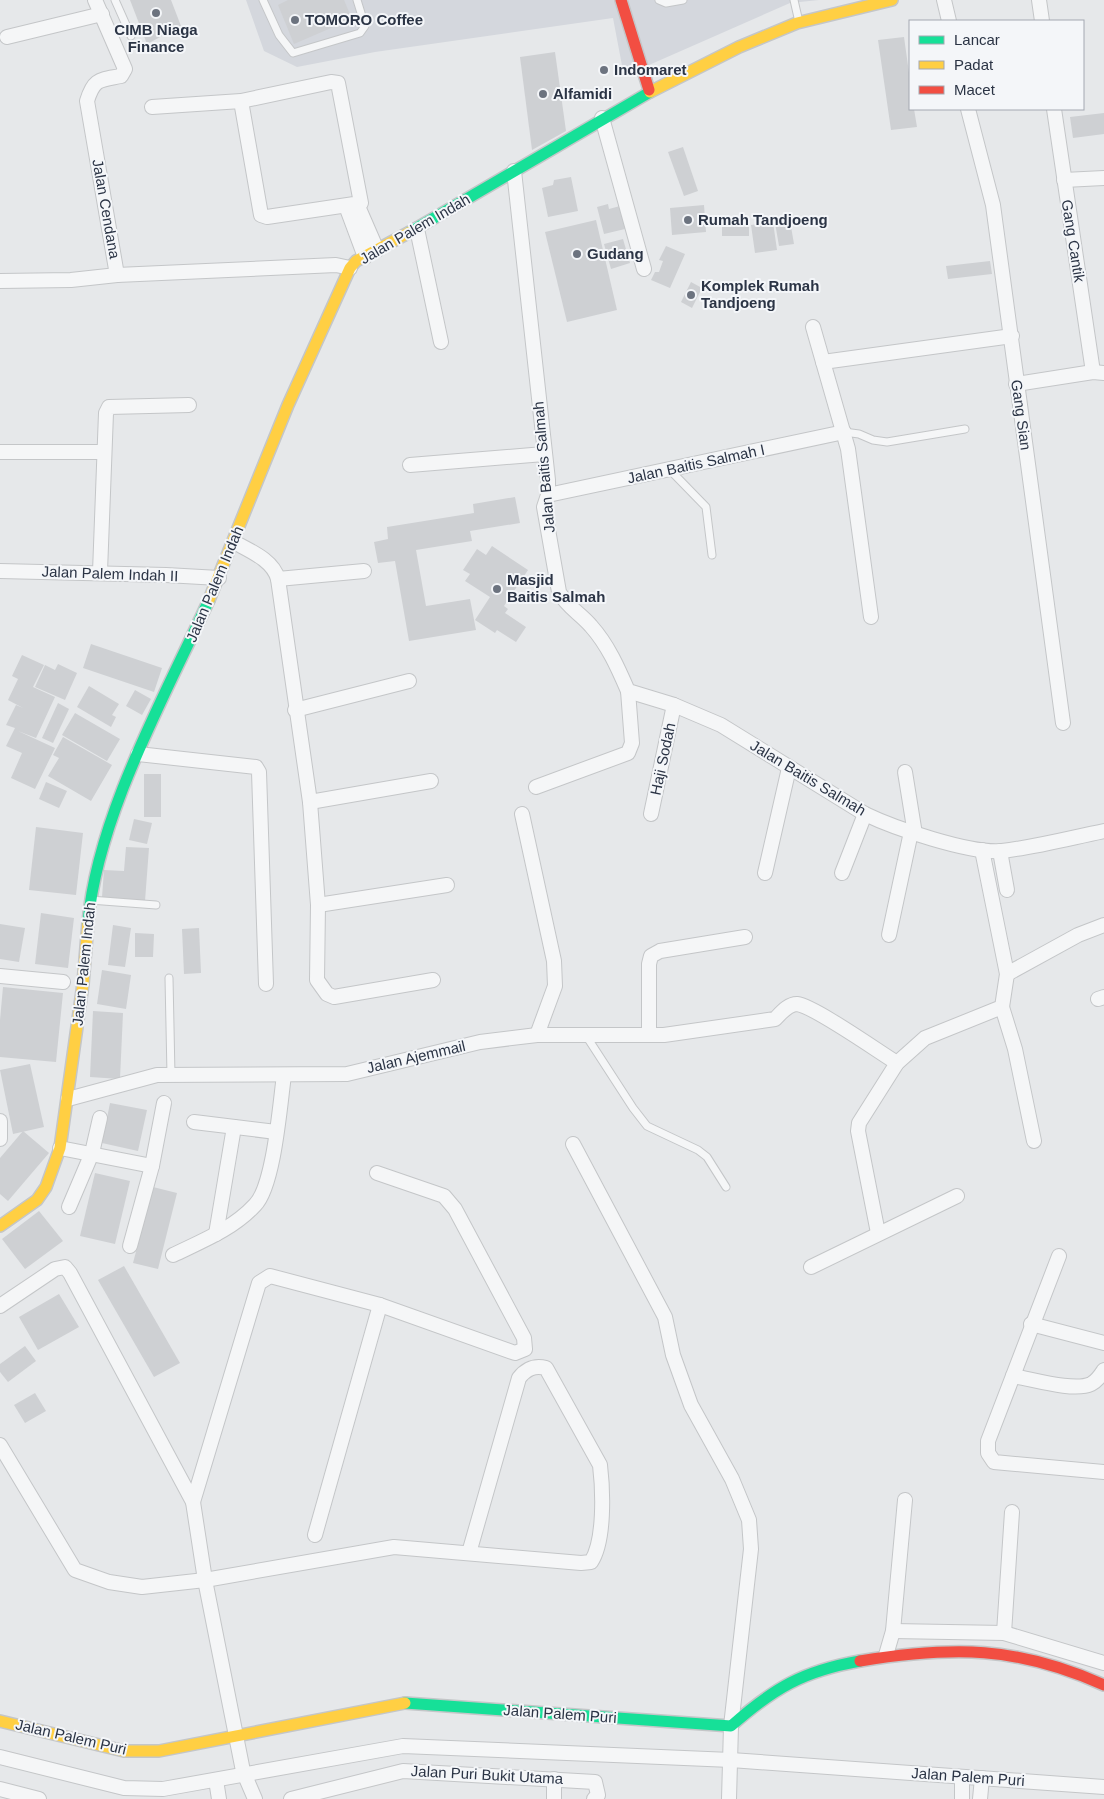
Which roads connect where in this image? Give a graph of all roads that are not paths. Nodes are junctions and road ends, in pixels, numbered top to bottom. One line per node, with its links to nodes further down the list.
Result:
1 (96, 0): 12 (street, Jalan Cendana)
2 (115, 0): 16 (lane)
3 (263, 0): 4 (lane)
4 (357, 0)
5 (621, 0): 18 (street)
6 (659, 0): 7 (lane)
7 (683, 0)
8 (794, 0): 15 (lane)
9 (892, 0): 15 (street, Jalan Palem Indah)
10 (944, 0): 13 (street)
11 (1040, 0): 14 (street)
12 (102, 14): 17 (street); 32 (street, Jalan Cendana)
13 (948, 20)
14 (1042, 20)
15 (799, 22): 18 (street, Jalan Palem Indah)
16 (132, 36)
17 (7, 37)
18 (649, 90): 23 (street, Jalan Palem Indah)
19 (241, 101): 20 (street); 27 (street); 27 (street)
20 (152, 107)
21 (968, 110): 35 (street, Gang Sian)
22 (1054, 110): 26 (street, Gang Cantik)
23 (602, 118): 24 (street, Jalan Palem Indah); 31 (street)
24 (514, 171): 28 (street, Jalan Palem Indah); 45 (street, Jalan Baitis Salmah)
25 (1104, 178): 26 (street)
26 (1064, 180): 38 (street, Gang Cantik)
27 (352, 205): 29 (street)
28 (417, 229): 29 (street, Jalan Palem Indah); 36 (street)
29 (371, 253): 30 (street, Jalan Palem Indah)
30 (350, 268): 32 (street, Jalan Cendana); 49 (street, Jalan Palem Indah)
31 (644, 269)
32 (118, 276): 33 (street)
33 (0, 281)
34 (813, 327): 37 (street)
35 (1012, 336): 37 (street); 39 (street, Gang Sian)
36 (441, 342)
37 (823, 362): 42 (street)
38 (1098, 373): 39 (street)
39 (1016, 384): 61 (street, Gang Sian)
40 (189, 406): 44 (street)
41 (965, 429): 42 (lane)
42 (844, 432): 47 (street, Jalan Baitis Salmah I); 56 (street)
43 (0, 452): 44 (street)
44 (104, 452): 53 (street)
45 (544, 454): 46 (street); 48 (street, Jalan Baitis Salmah)
46 (410, 465)
47 (670, 470): 48 (street, Jalan Baitis Salmah I); 50 (lane)
48 (548, 495): 58 (street, Jalan Baitis Salmah)
49 (234, 542): 54 (street, Jalan Palem Indah); 55 (street)
50 (712, 555)
51 (0, 570): 53 (street, Jalan Palem Indah II)
52 (364, 571): 55 (street)
53 (100, 572): 54 (street, Jalan Palem Indah II)
54 (219, 578): 62 (street, Jalan Palem Indah)
55 (278, 579): 60 (street)
56 (871, 617)
57 (409, 681): 60 (street)
58 (628, 691): 59 (street, Jalan Baitis Salmah); 66 (street)
59 (674, 705): 63 (street, Jalan Baitis Salmah); 69 (street, Haji Sodah)
60 (295, 710): 67 (street)
61 (1063, 723)
62 (138, 754): 79 (street, Jalan Palem Indah); 90 (street)
63 (789, 768): 70 (street, Jalan Baitis Salmah); 75 (street)
64 (905, 772): 72 (street)
65 (431, 781): 67 (street)
66 (536, 787)
67 (310, 802): 81 (street)
68 (522, 814): 93 (street)
69 (651, 814)
70 (865, 814): 72 (street, Jalan Baitis Salmah); 76 (street)
71 (1104, 832): 74 (street, Jalan Baitis Salmah)
72 (913, 833): 73 (street, Jalan Baitis Salmah); 83 (street)
73 (982, 850): 74 (street, Jalan Baitis Salmah); 85 (street)
74 (1000, 851): 78 (street)
75 (765, 873)
76 (842, 873)
77 (447, 885): 81 (street)
78 (1007, 890)
79 (90, 900): 80 (lane); 98 (street, Jalan Palem Indah)
80 (156, 905)
81 (318, 906): 88 (street)
82 (1104, 926): 85 (street)
83 (889, 934)
84 (745, 937): 94 (street)
85 (1007, 974): 91 (street)
86 (0, 976): 89 (street)
87 (169, 978): 96 (lane)
88 (433, 980)
89 (63, 982)
90 (266, 984)
91 (1002, 1007): 95 (street); 106 (street)
92 (585, 1034): 93 (street, Jalan Ajemmail); 94 (street, Jalan Ajemmail); 112 (lane)
93 (537, 1035): 97 (street, Jalan Ajemmail)
94 (649, 1035): 95 (street, Jalan Ajemmail)
95 (897, 1063): 116 (street)
96 (171, 1075): 97 (street, Jalan Ajemmail); 98 (street, Jalan Ajemmail)
97 (284, 1075): 104 (street)
98 (68, 1099): 108 (street, Jalan Palem Indah)
99 (164, 1103): 110 (street)
100 (100, 1118): 109 (street)
101 (0, 1121): 105 (street)
102 (194, 1122): 103 (street)
103 (234, 1127): 104 (street); 117 (street)
104 (276, 1132): 117 (street)
105 (0, 1140)
106 (1034, 1140)
107 (573, 1144): 142 (street)
108 (60, 1148): 109 (street); 115 (street, Jalan Palem Indah)
109 (92, 1153): 110 (street); 114 (street)
110 (152, 1166): 118 (street)
111 (377, 1173): 123 (street)
112 (726, 1187)
113 (957, 1196): 116 (street)
114 (69, 1207)
115 (0, 1226)
116 (878, 1232): 121 (street)
117 (216, 1234): 119 (street)
118 (130, 1246)
119 (173, 1255)
120 (1059, 1256): 124 (street)
121 (811, 1267)
122 (0, 1306): 131 (street)
123 (380, 1306): 131 (street); 133 (street)
124 (1032, 1324): 125 (street); 127 (street)
125 (1104, 1344)
126 (1104, 1370): 127 (street)
127 (1013, 1376): 129 (street)
128 (0, 1445): 135 (street)
129 (1104, 1472)
130 (905, 1500): 136 (street)
131 (193, 1502): 135 (street)
132 (1012, 1512): 137 (street)
133 (316, 1535)
134 (469, 1553): 134 (street); 135 (street)
135 (205, 1580): 143 (street)
136 (893, 1631): 137 (street); 138 (street)
137 (1004, 1633): 139 (street)
138 (886, 1655): 140 (street); 142 (street)
139 (1104, 1663)
140 (1104, 1685)
141 (0, 1721): 143 (street, Jalan Palem Puri)
142 (730, 1726): 143 (street, Jalan Palem Puri); 145 (street)
143 (236, 1737): 146 (street)
144 (0, 1757): 150 (street, Jalan Palem Puri)
145 (731, 1760): 146 (street, Jalan Palem Puri); 147 (street, Jalan Palem Puri); 159 (street)
146 (244, 1773): 150 (street, Jalan Palem Puri); 155 (street)
147 (962, 1777): 148 (street, Jalan Palem Puri); 160 (street)
148 (982, 1778): 151 (street, Jalan Palem Puri); 161 (street)
149 (554, 1779): 156 (street, Jalan Puri Bukit Utama); 157 (street); 158 (street, Jalan Puri Bukit Utama)
150 (216, 1780): 154 (street)
151 (1104, 1787)
152 (0, 1789): 153 (street)
153 (39, 1799)
154 (219, 1799)
155 (255, 1799)
156 (291, 1799)
157 (554, 1799)
158 (594, 1799)
159 (729, 1799)
160 (962, 1799)
161 (980, 1799)

